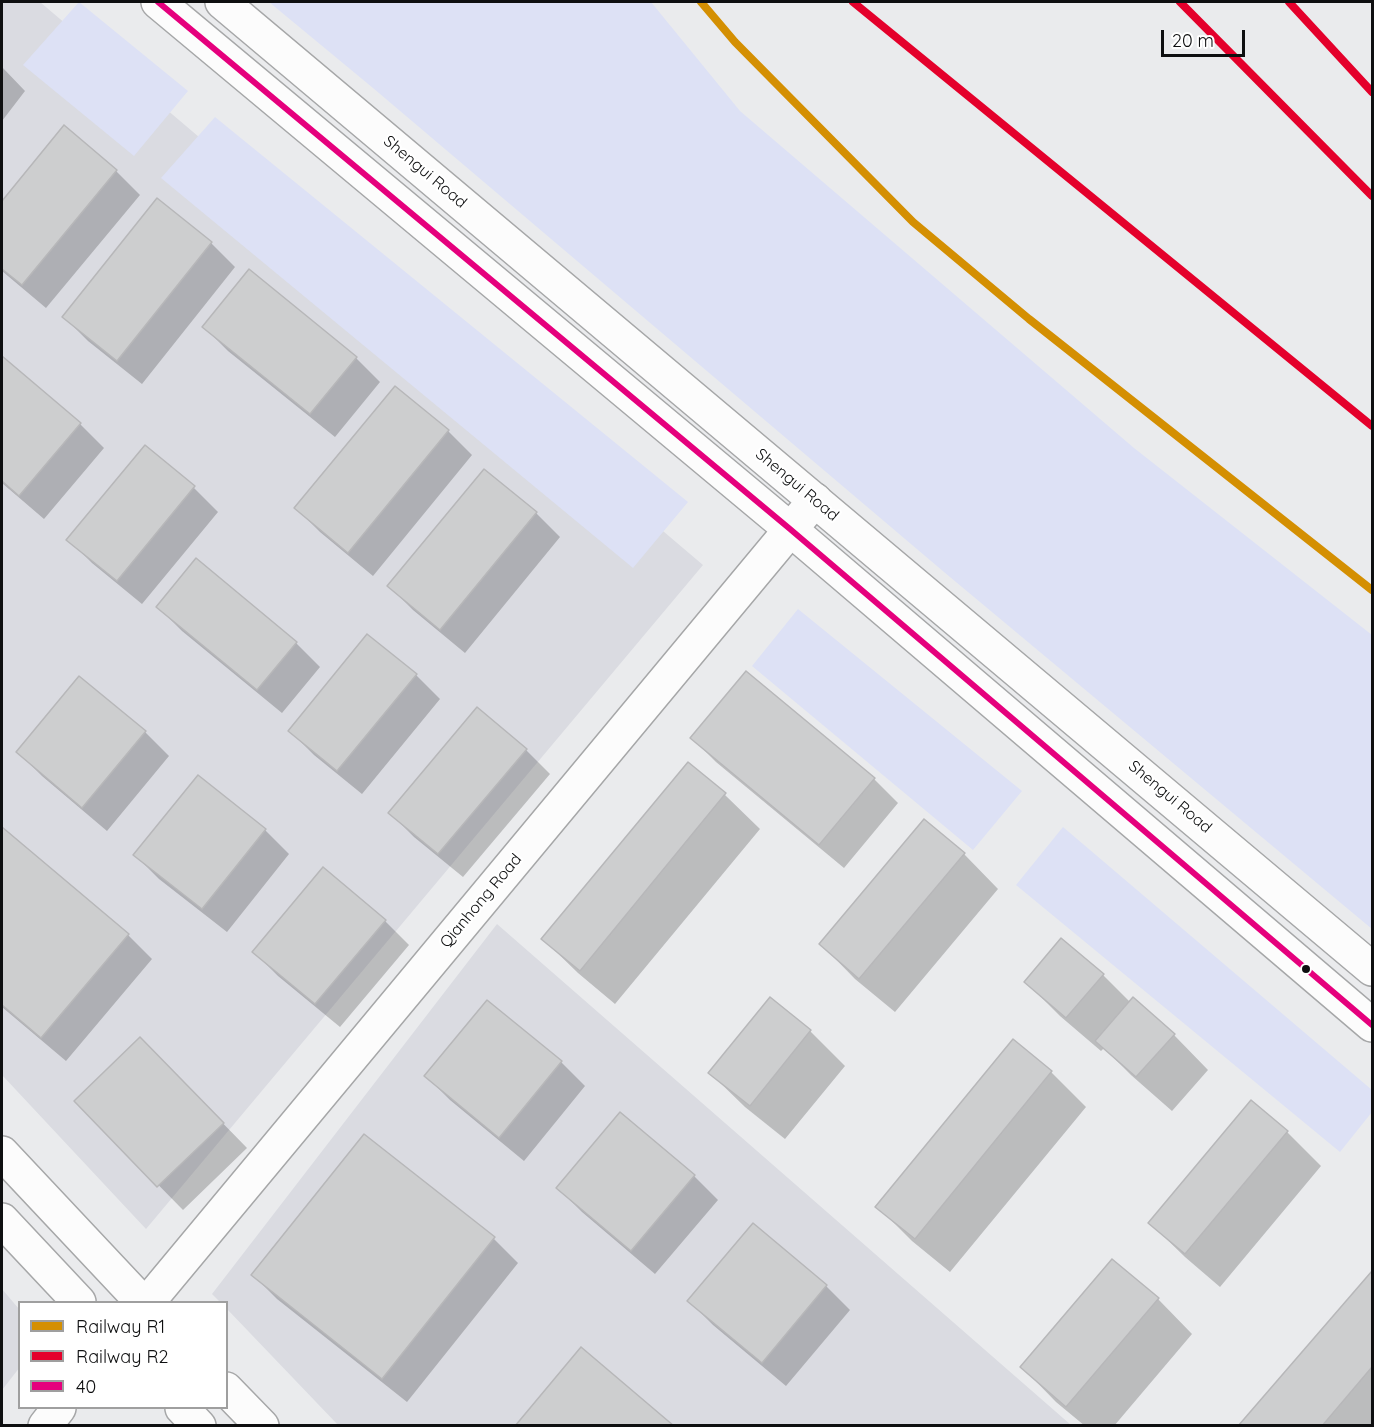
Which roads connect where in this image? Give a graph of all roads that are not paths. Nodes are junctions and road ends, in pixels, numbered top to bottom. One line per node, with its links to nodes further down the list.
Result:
1 (158, 2): 4 (main road)
2 (222, 2): 3 (main road, Shengui Road)
3 (815, 500): 4 (main road, Qianhong Road); 5 (main road, Shengui Road)
4 (790, 529): 6 (main road); 11 (main road, Qianhong Road)
5 (1372, 969)
6 (1372, 1025)
7 (2, 1153): 10 (main road)
8 (2, 1220): 9 (main road)
9 (78, 1301)
10 (141, 1301)
11 (149, 1301)
12 (228, 1391): 17 (main road)
13 (57, 1409): 15 (main road)
14 (184, 1409): 16 (main road)
15 (45, 1425)
16 (199, 1425)
17 (262, 1425)

